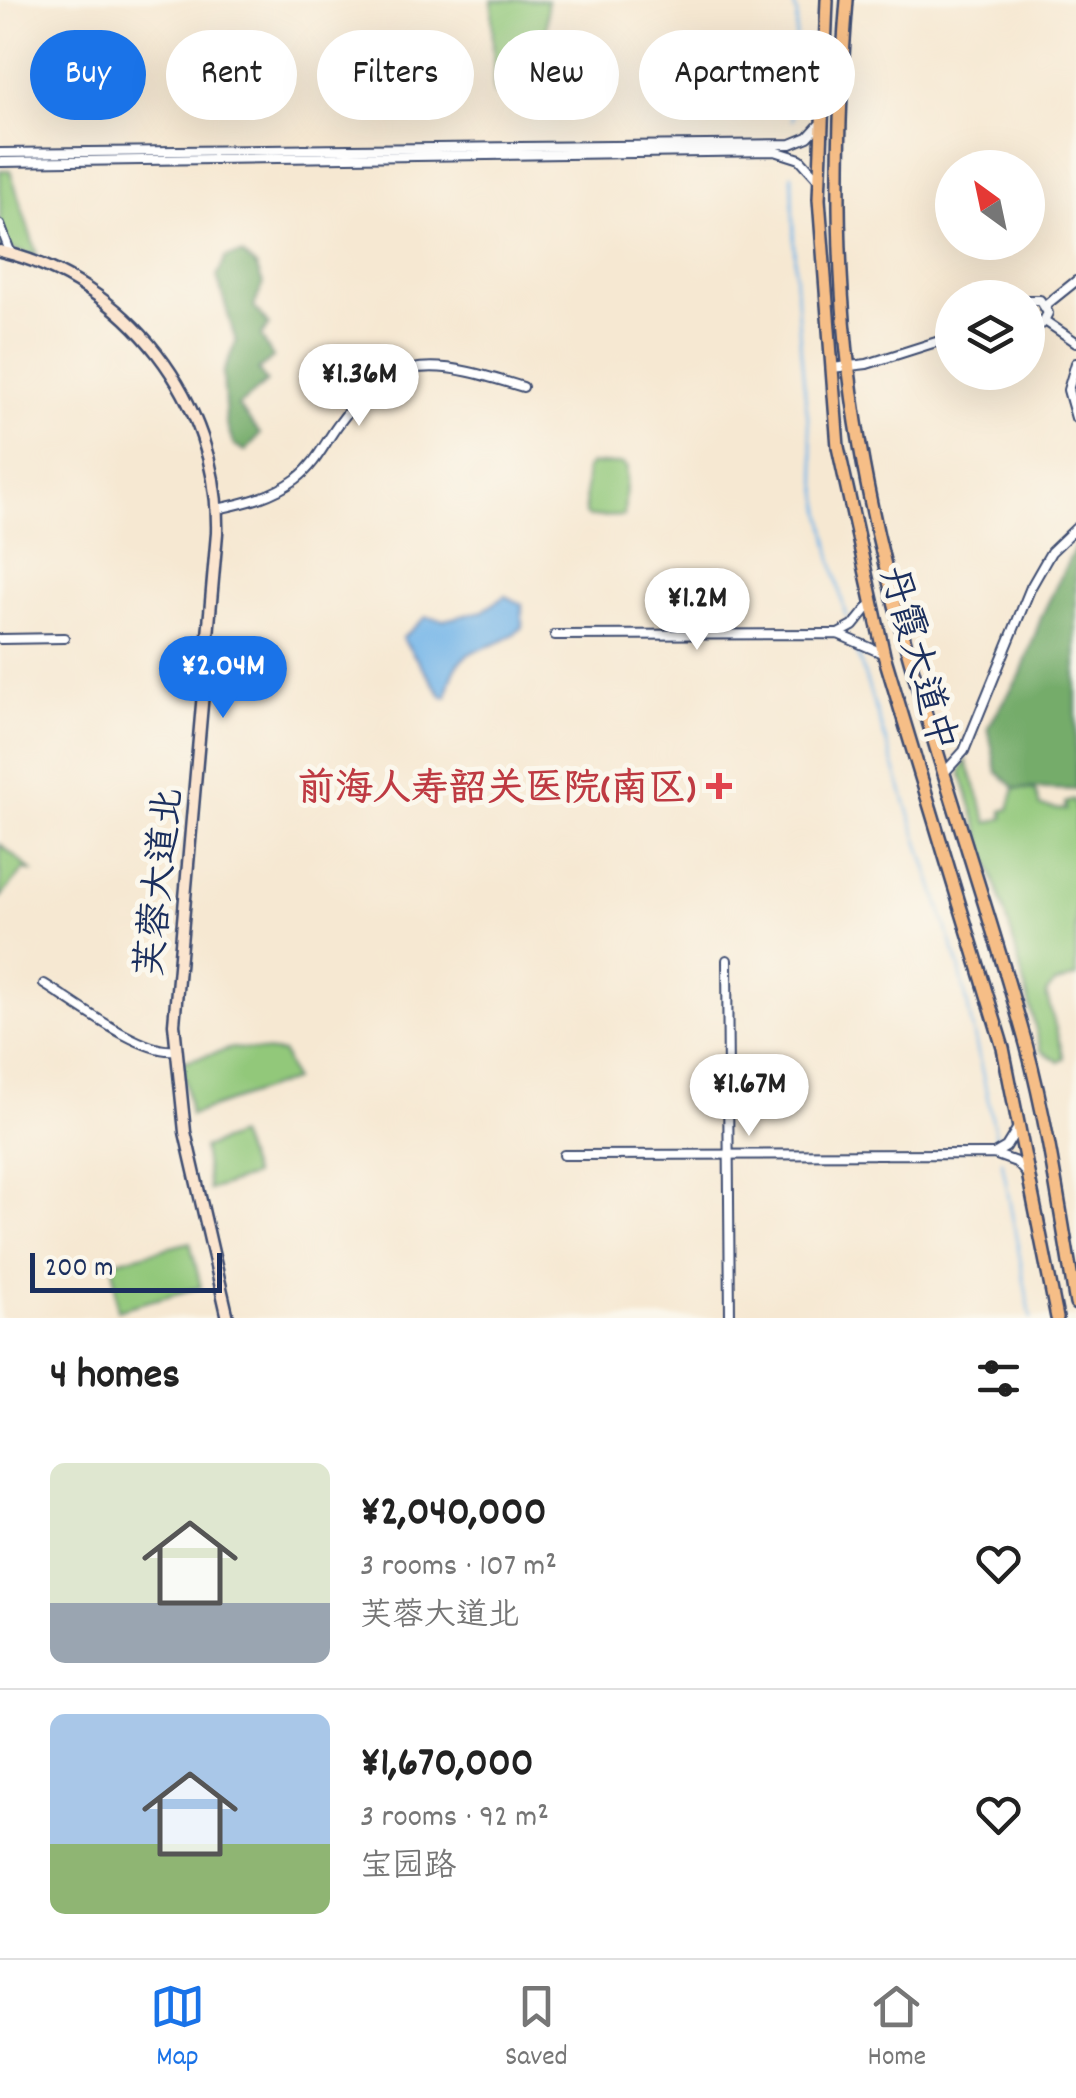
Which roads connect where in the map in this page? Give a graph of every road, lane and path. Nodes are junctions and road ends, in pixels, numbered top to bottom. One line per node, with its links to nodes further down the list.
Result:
1 (827, 0): 3 (main road, 丹霞大道中)
2 (847, 0): 15 (main road, 丹霞大道中)
3 (819, 125): 4 (street); 6 (main road, 丹霞大道中)
4 (0, 153)
5 (0, 162): 6 (street)
6 (818, 180): 16 (main road, 丹霞大道中)
7 (0, 225): 8 (street)
8 (6, 252): 19 (main road, 芙蓉大道北)
9 (1076, 282): 10 (street)
10 (1046, 306): 11 (street)
11 (1045, 321): 13 (street)
12 (935, 342): 15 (street)
13 (1076, 342)
14 (1076, 363): 18 (street)
15 (850, 366): 16 (street); 27 (main road, 丹霞大道中)
16 (829, 368): 21 (main road, 丹霞大道中)
17 (522, 387): 19 (street)
18 (1076, 418)
19 (217, 509): 30 (main road, 芙蓉大道北)
20 (1076, 528): 27 (street)
21 (870, 604): 23 (street); 26 (main road, 丹霞大道中)
22 (556, 634): 23 (street)
23 (838, 634): 26 (street)
24 (64, 638): 25 (street)
25 (0, 639)
26 (884, 655): 31 (main road, 丹霞大道中)
27 (944, 773): 36 (main road, 丹霞大道中)
28 (727, 960): 34 (street)
29 (44, 984): 30 (street)
30 (175, 1050): 37 (main road, 芙蓉大道北)
31 (1020, 1123): 33 (street); 35 (main road, 丹霞大道中)
32 (564, 1154): 34 (street)
33 (994, 1154): 34 (street); 35 (street)
34 (730, 1156): 38 (street)
35 (1031, 1178): 39 (main road, 丹霞大道中)
36 (1076, 1304)
37 (228, 1318)
38 (730, 1318)
39 (1057, 1318)

